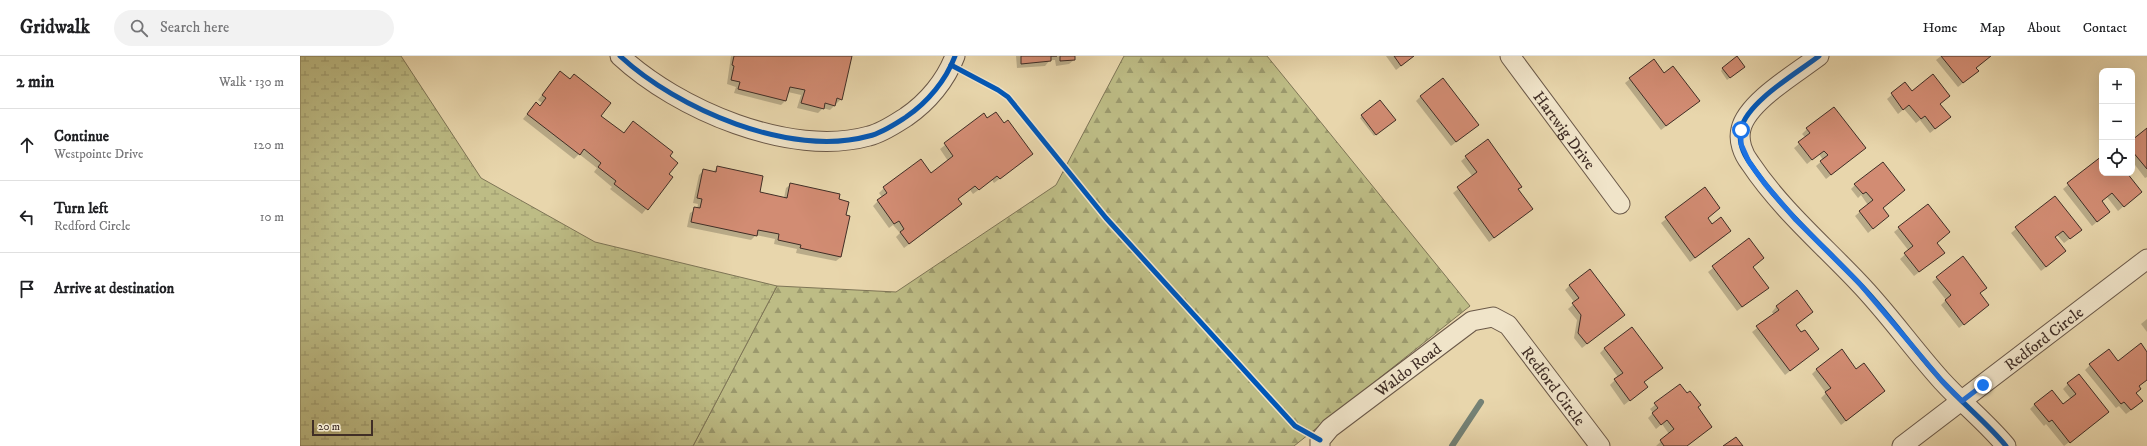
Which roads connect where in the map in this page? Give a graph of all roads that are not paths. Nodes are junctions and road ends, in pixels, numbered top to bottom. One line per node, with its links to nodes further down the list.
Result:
1 (620, 56): 2 (street)
2 (955, 56)
3 (1510, 56): 5 (street, Hartwig Drive)
4 (1819, 56): 8 (street)
5 (1620, 204)
6 (2147, 259): 8 (street, Redford Circle)
7 (1508, 325): 9 (street, Waldo Road); 10 (street, Redford Circle)
8 (1962, 401): 11 (street, Redford Circle); 12 (street)
9 (1320, 446)
10 (1600, 446)
11 (1902, 446)
12 (2006, 446)

